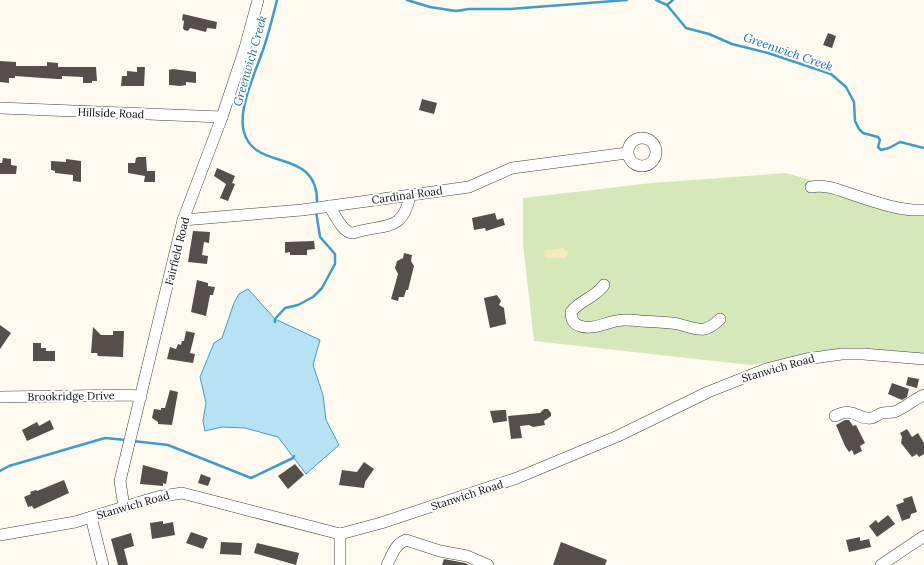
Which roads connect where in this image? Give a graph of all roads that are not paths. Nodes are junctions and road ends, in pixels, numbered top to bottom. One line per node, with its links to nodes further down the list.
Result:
1 (258, 0): 3 (street, Fairfield Road)
2 (0, 108): 3 (street, Hillside Road)
3 (222, 117): 9 (street, Fairfield Road)
4 (628, 153): 6 (street, Cardinal Road)
5 (811, 187): 8 (street)
6 (410, 195): 7 (street, Cardinal Road); 7 (street)
7 (321, 207): 9 (street, Cardinal Road)
8 (924, 210)
9 (183, 220): 15 (street, Fairfield Road)
10 (604, 285): 11 (street)
11 (720, 319)
12 (924, 359): 19 (street, Stanwich Road)
13 (924, 395): 16 (street)
14 (0, 397): 15 (street, Brookridge Drive)
15 (141, 398): 17 (street, Fairfield Road)
16 (836, 416)
17 (124, 508): 18 (street, Stanwich Road); 19 (street, Stanwich Road)
18 (91, 518): 20 (street, Stanwich Road); 22 (street)
19 (340, 534): 23 (street)
20 (0, 535)
21 (924, 536): 26 (street)
22 (103, 565)
23 (340, 565)
24 (387, 565): 25 (street)
25 (488, 565)
26 (881, 565)

